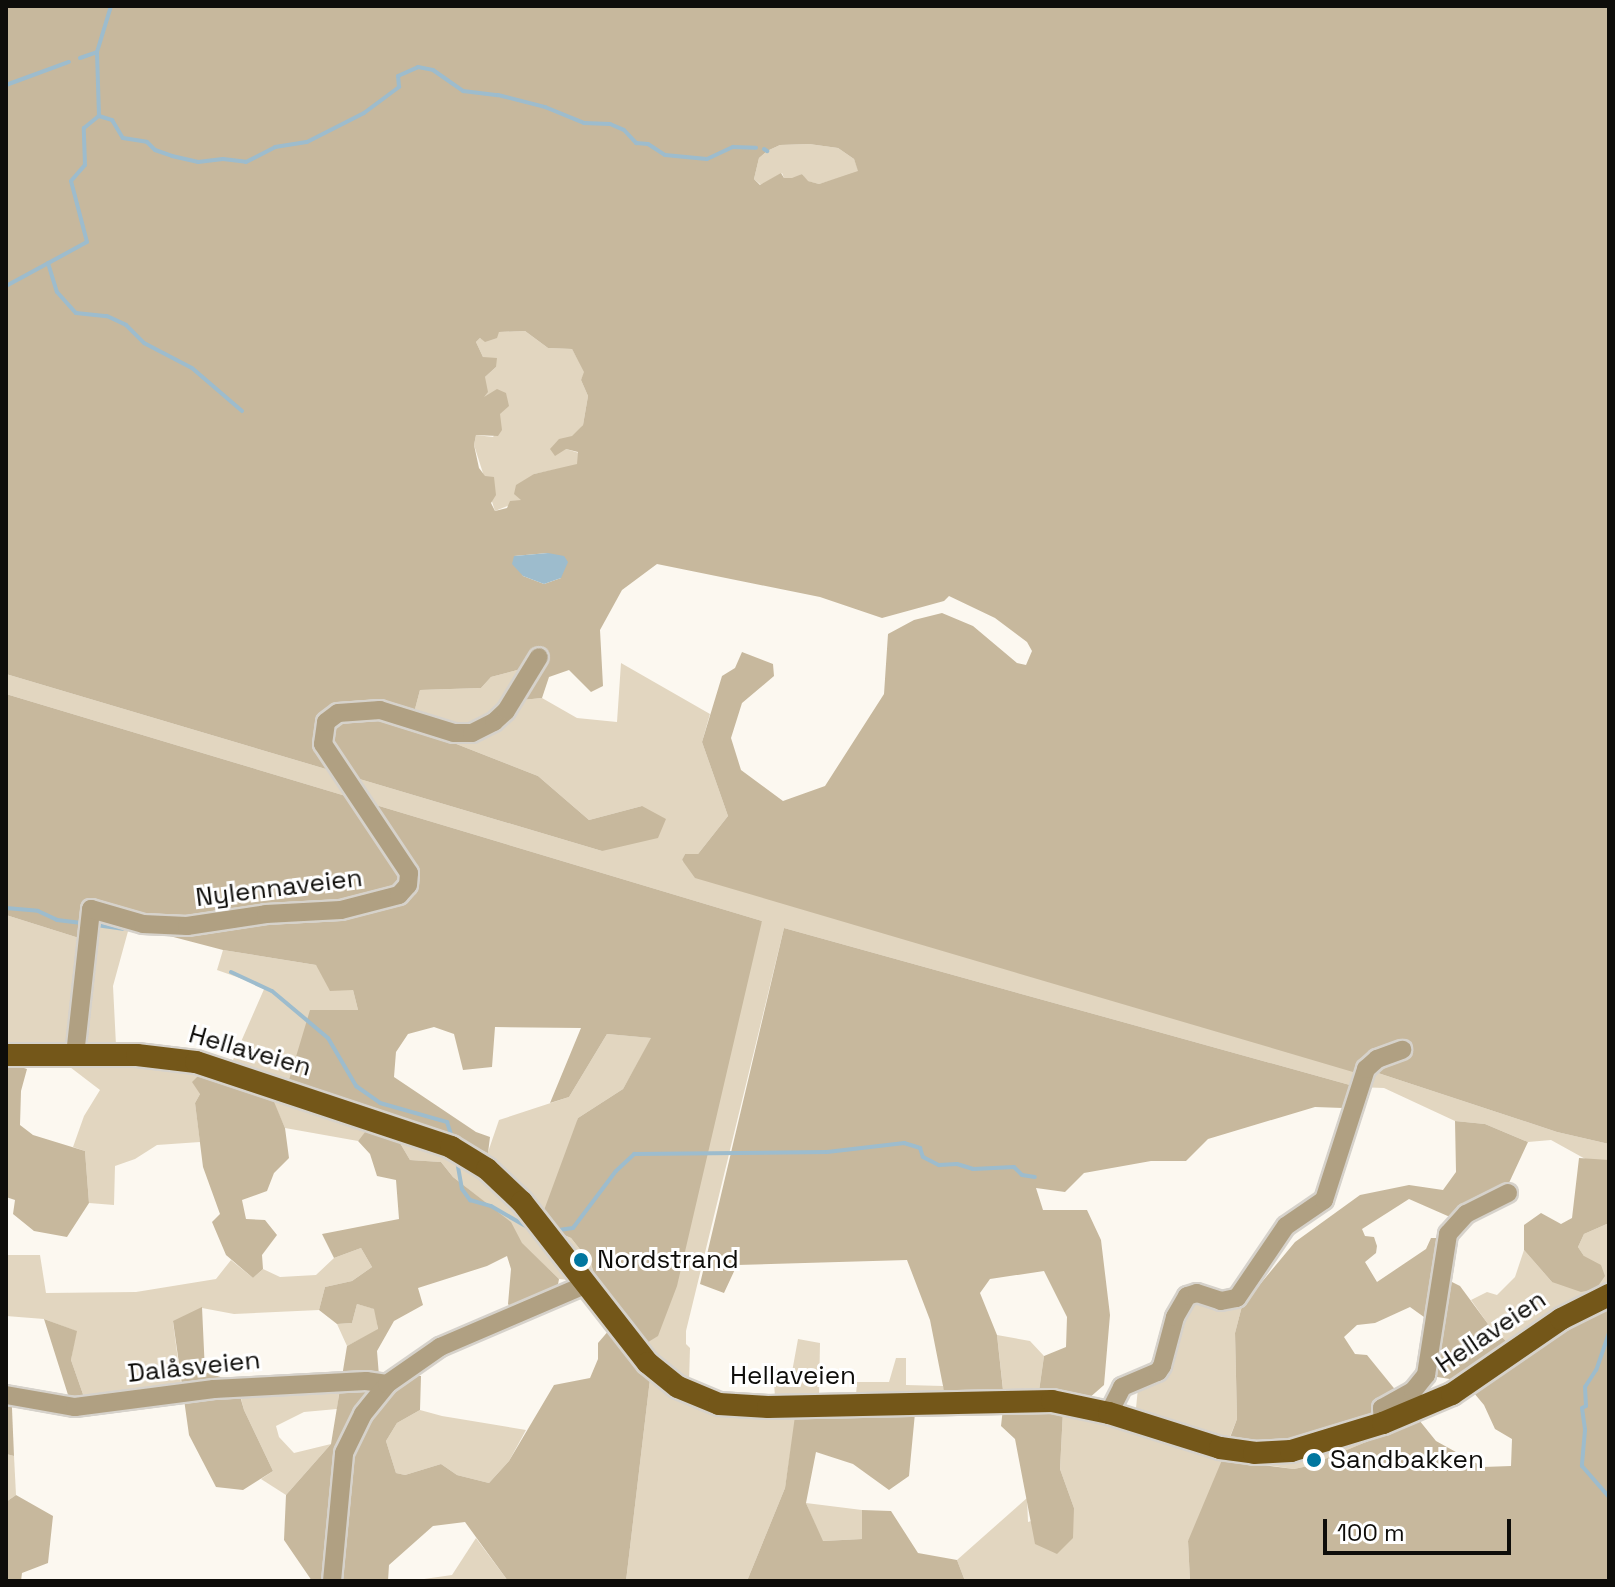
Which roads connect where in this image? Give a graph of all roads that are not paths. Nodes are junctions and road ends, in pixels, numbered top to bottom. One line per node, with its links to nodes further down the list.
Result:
1 (539, 657): 4 (street, Nylennaveien)
2 (1402, 1050): 10 (street)
3 (6, 1055): 4 (main road, Hellaveien)
4 (75, 1055): 6 (main road, Hellaveien)
5 (1508, 1193): 11 (street)
6 (587, 1284): 8 (street); 10 (main road, Hellaveien)
7 (1609, 1295): 11 (main road, Hellaveien)
8 (387, 1384): 9 (street, Dalåsveien); 12 (street)
9 (6, 1395)
10 (1109, 1413): 11 (main road, Hellaveien)
11 (1383, 1423)
12 (332, 1581)

